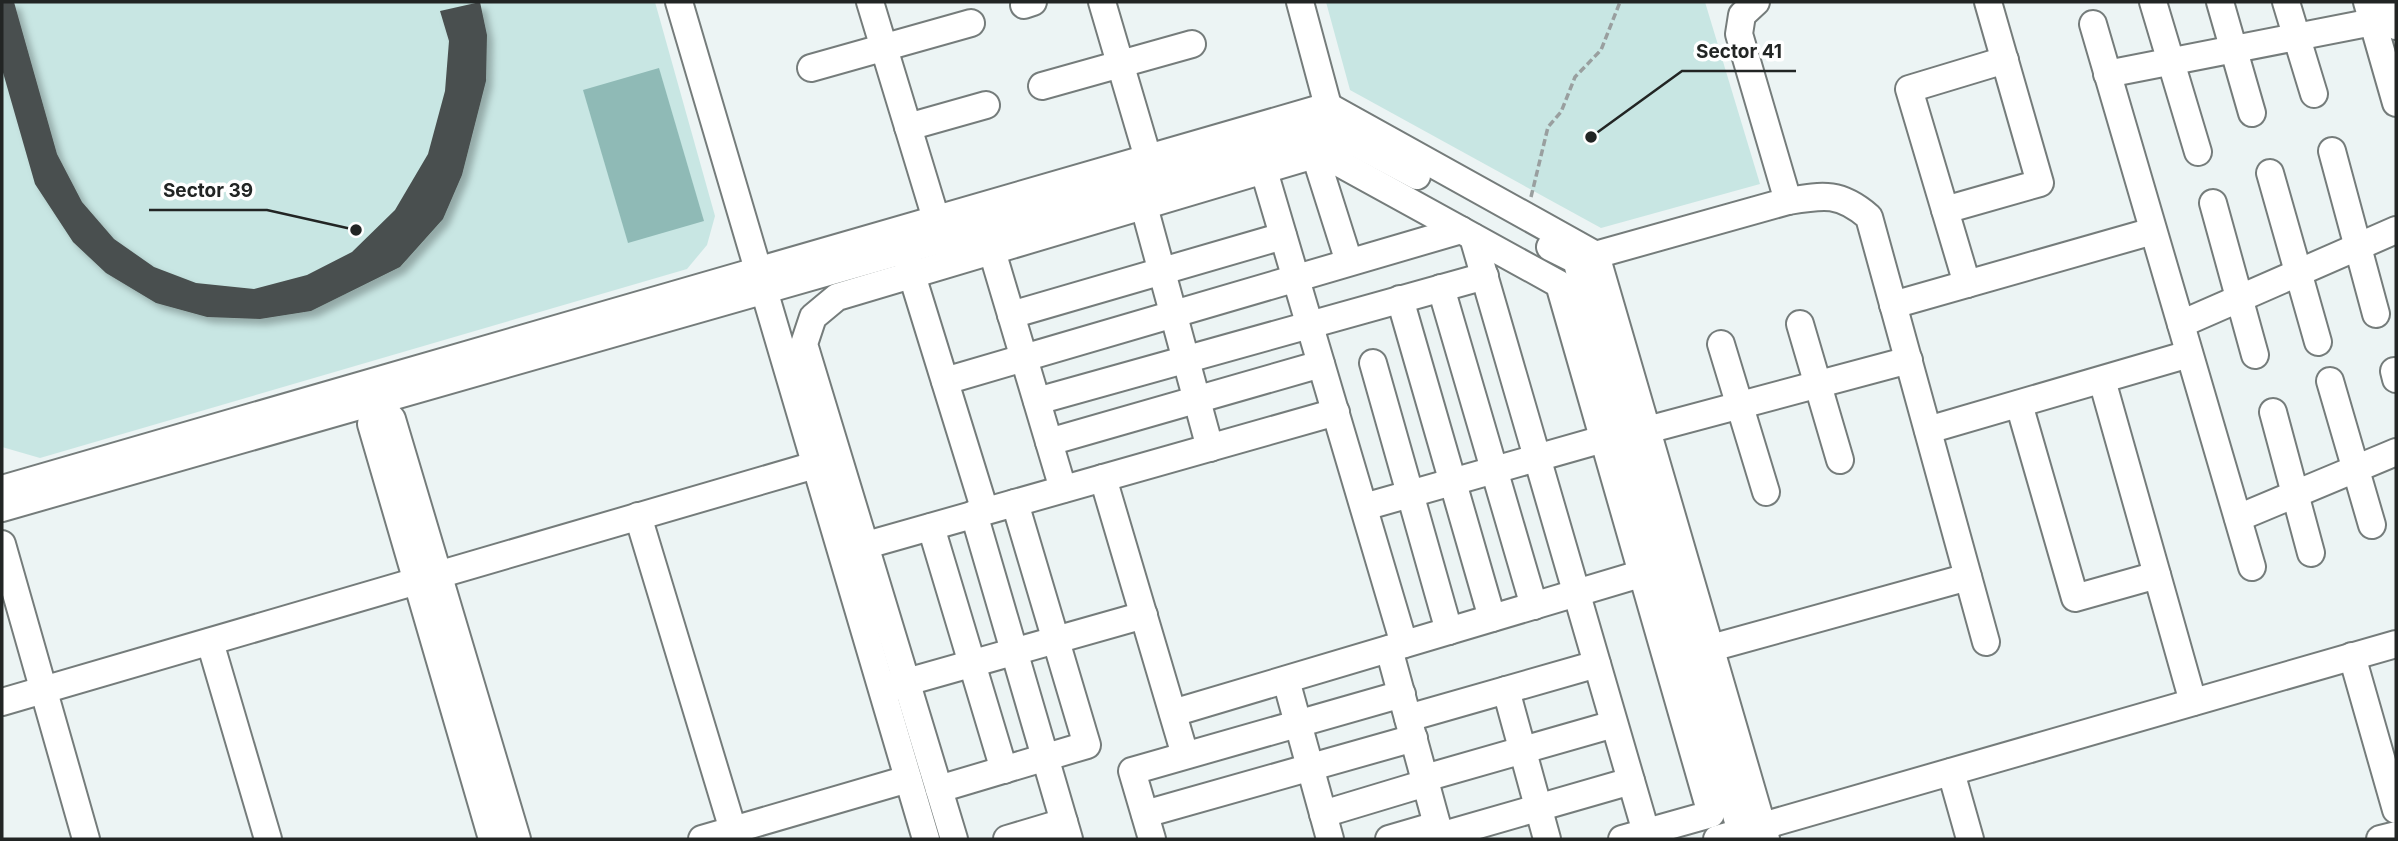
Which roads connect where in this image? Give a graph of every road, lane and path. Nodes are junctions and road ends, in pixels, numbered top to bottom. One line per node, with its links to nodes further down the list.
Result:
1 (679, 2): 55 (street)
2 (870, 2): 16 (street)
3 (1102, 2): 20 (street)
4 (1300, 2): 28 (street)
5 (1620, 2): 40 (path)
6 (1756, 2): 37 (street)
7 (1988, 2): 18 (street)
8 (2153, 2): 19 (street)
9 (2220, 2): 17 (street)
10 (2286, 2): 14 (street)
11 (2385, 11): 14 (street); 25 (street)
12 (971, 23): 16 (street)
13 (2093, 24): 22 (street)
14 (2297, 37): 17 (street); 24 (street)
15 (1192, 44): 20 (street)
16 (884, 48): 21 (street); 29 (street)
17 (2234, 49): 19 (street); 27 (street)
18 (2005, 60): 39 (street); 39 (street)
19 (2171, 61): 22 (street); 31 (street)
20 (1121, 64): 23 (street); 33 (street)
21 (811, 68)
22 (2108, 74): 42 (street)
23 (1042, 86)
24 (2314, 94)
25 (2396, 103)
26 (986, 105): 29 (street)
27 (2252, 113)
28 (1328, 118): 33 (street); 34 (street); 40 (street); 48 (street)
29 (908, 127): 41 (street)
30 (2333, 151): 46 (street)
31 (2198, 152)
32 (1315, 155): 34 (street); 44 (street); 50 (street)
33 (1148, 158): 41 (street)
34 (1261, 160): 36 (street); 45 (street)
35 (2270, 173): 52 (street)
36 (1140, 195): 47 (street); 49 (street); 51 (street)
37 (1788, 201): 48 (street); 60 (street)
38 (2213, 203): 58 (street)
39 (1945, 210): 56 (street)
40 (1527, 216): 48 (street)
41 (936, 219): 55 (street)
42 (2153, 230): 56 (street); 65 (street)
43 (2396, 230): 46 (street)
44 (1467, 234): 50 (street); 53 (street); 88 (street)
45 (1283, 236): 51 (street); 54 (street)
46 (2358, 246): 52 (street); 62 (street)
47 (992, 251): 49 (street); 63 (street)
48 (1586, 257): 88 (street)
49 (908, 262): 55 (street); 77 (street); 113 (street)
50 (1349, 262): 54 (street)
51 (1162, 271): 61 (street); 63 (street)
52 (2298, 272): 58 (street); 67 (street)
53 (1485, 276): 57 (street); 92 (street)
54 (1296, 277): 61 (street); 66 (street)
55 (761, 280): 81 (street); 94 (street); 99 (street)
56 (1967, 284): 60 (street)
57 (1441, 288): 59 (street); 96 (street)
58 (2239, 298): 65 (street); 70 (street)
59 (1400, 299): 66 (street); 98 (street)
60 (1893, 304): 73 (street)
61 (1173, 313): 71 (street); 72 (street)
62 (2376, 314)
63 (1011, 315): 71 (street)
64 (1800, 324): 79 (street)
65 (2181, 324): 69 (street)
66 (1310, 325): 72 (street); 75 (street)
67 (2318, 342)
68 (1721, 344): 84 (street)
69 (2189, 354): 76 (street); 109 (street)
70 (2255, 355)
71 (1024, 357): 77 (street); 82 (street)
72 (1185, 359): 80 (street); 82 (street)
73 (1909, 360): 79 (street); 87 (street)
74 (1373, 363): 102 (street)
75 (1321, 364): 80 (street); 85 (street)
76 (2102, 380): 83 (street); 117 (street)
77 (945, 381): 107 (street)
78 (2330, 381): 95 (street)
79 (1818, 384): 84 (street); 93 (street)
80 (1197, 400): 89 (street); 90 (street)
81 (375, 401): 106 (street); 119 (street)
82 (1037, 401): 89 (street)
83 (2019, 404): 87 (street); 117 (street)
84 (1740, 405): 88 (street); 101 (street)
85 (1336, 412): 90 (street); 105 (street)
86 (2273, 412): 103 (street)
87 (1928, 430): 118 (street)
88 (1626, 434): 92 (street); 116 (street); 130 (street)
89 (1049, 443): 100 (street)
90 (1210, 448): 97 (street)
91 (2396, 452): 95 (street)
92 (1537, 457): 96 (street); 120 (street)
93 (1840, 460)
94 (815, 465): 108 (street); 113 (street)
95 (2356, 469): 103 (street); 110 (street)
96 (1494, 470): 98 (street); 121 (street)
97 (1103, 478): 100 (street); 122 (street)
98 (1453, 481): 102 (street); 123 (street)
99 (2, 489)
100 (1063, 489): 104 (street)
101 (1766, 492)
102 (1410, 494): 105 (street); 124 (street)
103 (2295, 494): 109 (street); 114 (street)
104 (1015, 503): 107 (street); 125 (street)
105 (1364, 507): 129 (street)
106 (2, 508)
107 (980, 513): 111 (street); 131 (street)
108 (638, 516): 119 (street); 160 (street)
109 (2238, 518): 115 (street)
110 (2372, 525)
111 (931, 527): 113 (street); 133 (street)
112 (2, 544): 138 (street)
113 (853, 549): 136 (street); 137 (street)
114 (2311, 553)
115 (2252, 567)
116 (1653, 570): 120 (street); 163 (street); 165 (street)
117 (2157, 575): 141 (street)
118 (1968, 577): 127 (street); 130 (street)
119 (428, 578): 126 (street); 168 (street); 169 (street)
120 (1576, 593): 121 (street); 134 (street)
121 (1534, 606): 123 (street)
122 (1144, 615): 125 (street); 142 (street)
123 (1493, 618): 124 (street)
124 (1449, 631): 129 (street)
125 (1055, 640): 131 (street); 148 (street)
126 (210, 642): 138 (street); 167 (street)
127 (1986, 642)
128 (2396, 644): 132 (street)
129 (1397, 646): 135 (street); 143 (street)
130 (1711, 648): 163 (street)
131 (1014, 652): 133 (street); 148 (street)
132 (2352, 656): 141 (street); 157 (street)
133 (972, 663): 136 (street); 150 (street)
134 (1597, 664): 139 (street); 145 (street)
135 (1286, 680): 142 (street); 144 (street)
136 (907, 682): 137 (street); 155 (street)
137 (881, 689): 152 (street)
138 (43, 690): 140 (street); 166 (street)
139 (1506, 690): 143 (street); 146 (street)
140 (2, 702)
141 (2193, 702): 151 (street)
142 (1172, 713): 147 (street)
143 (1408, 716): 144 (street); 149 (street); 153 (street)
144 (1297, 723): 147 (street); 149 (street)
145 (1614, 724): 146 (street); 154 (street)
146 (1523, 750): 153 (street); 156 (street)
147 (1185, 755): 158 (street)
148 (1045, 758): 150 (street); 161 (street)
149 (1310, 768): 158 (street); 159 (street)
150 (1004, 770): 155 (street)
151 (1951, 772): 163 (street); 176 (street)
152 (908, 779): 160 (street); 171 (street)
153 (1425, 780): 159 (street); 162 (street)
154 (1631, 781): 156 (street); 165 (street)
155 (939, 789): 172 (street)
156 (1539, 808): 162 (street); 175 (street)
157 (2396, 810)
158 (1148, 827)
159 (1326, 827)
160 (733, 830): 170 (street)
161 (1067, 831): 173 (street)
162 (1440, 834): 174 (street)
163 (1746, 835)
164 (2396, 835): 177 (street)
165 (1638, 837)
166 (86, 839)
167 (268, 839)
168 (492, 839)
169 (517, 839)
170 (702, 839)
171 (926, 839)
172 (954, 839)
173 (1007, 839)
174 (1389, 839)
175 (1547, 839)
176 (1970, 839)
177 (2380, 839)

